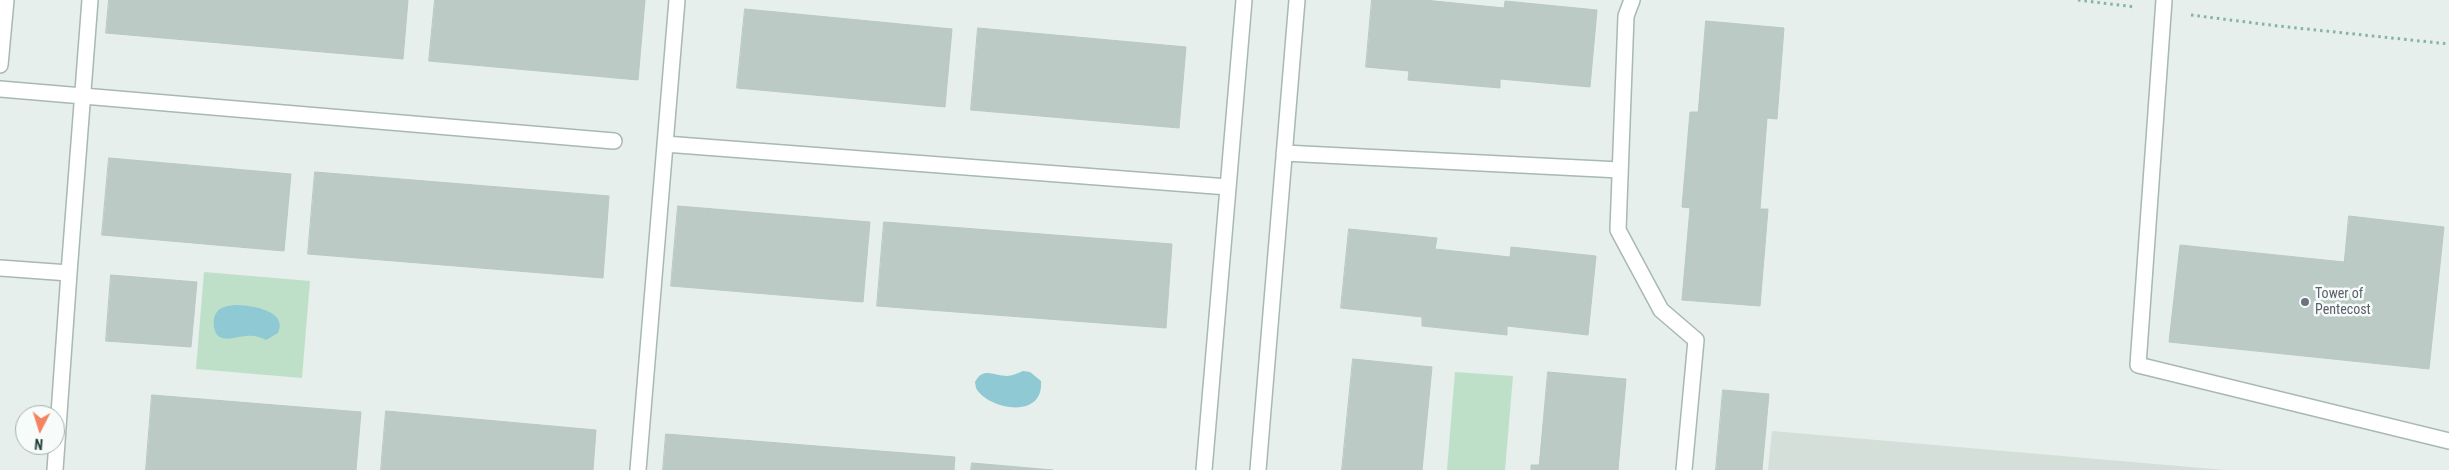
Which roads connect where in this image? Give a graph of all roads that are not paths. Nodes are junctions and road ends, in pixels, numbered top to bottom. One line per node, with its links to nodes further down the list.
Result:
1 (6, 0): 8 (street)
2 (90, 0): 10 (street)
3 (677, 0): 12 (street)
4 (1244, 0): 15 (street)
5 (1297, 0): 13 (street)
6 (1632, 0): 14 (street)
7 (2164, 6): 18 (street)
8 (0, 65)
9 (0, 89): 10 (street)
10 (82, 96): 11 (street); 17 (street)
11 (614, 140)
12 (665, 144): 15 (street); 20 (street)
13 (1284, 153): 14 (street); 22 (street)
14 (1620, 170): 23 (street)
15 (1228, 187): 21 (street)
16 (0, 268): 17 (street)
17 (69, 273): 19 (street)
18 (2449, 441)
19 (55, 470)
20 (638, 470)
21 (1204, 470)
22 (1258, 470)
23 (1684, 470)

